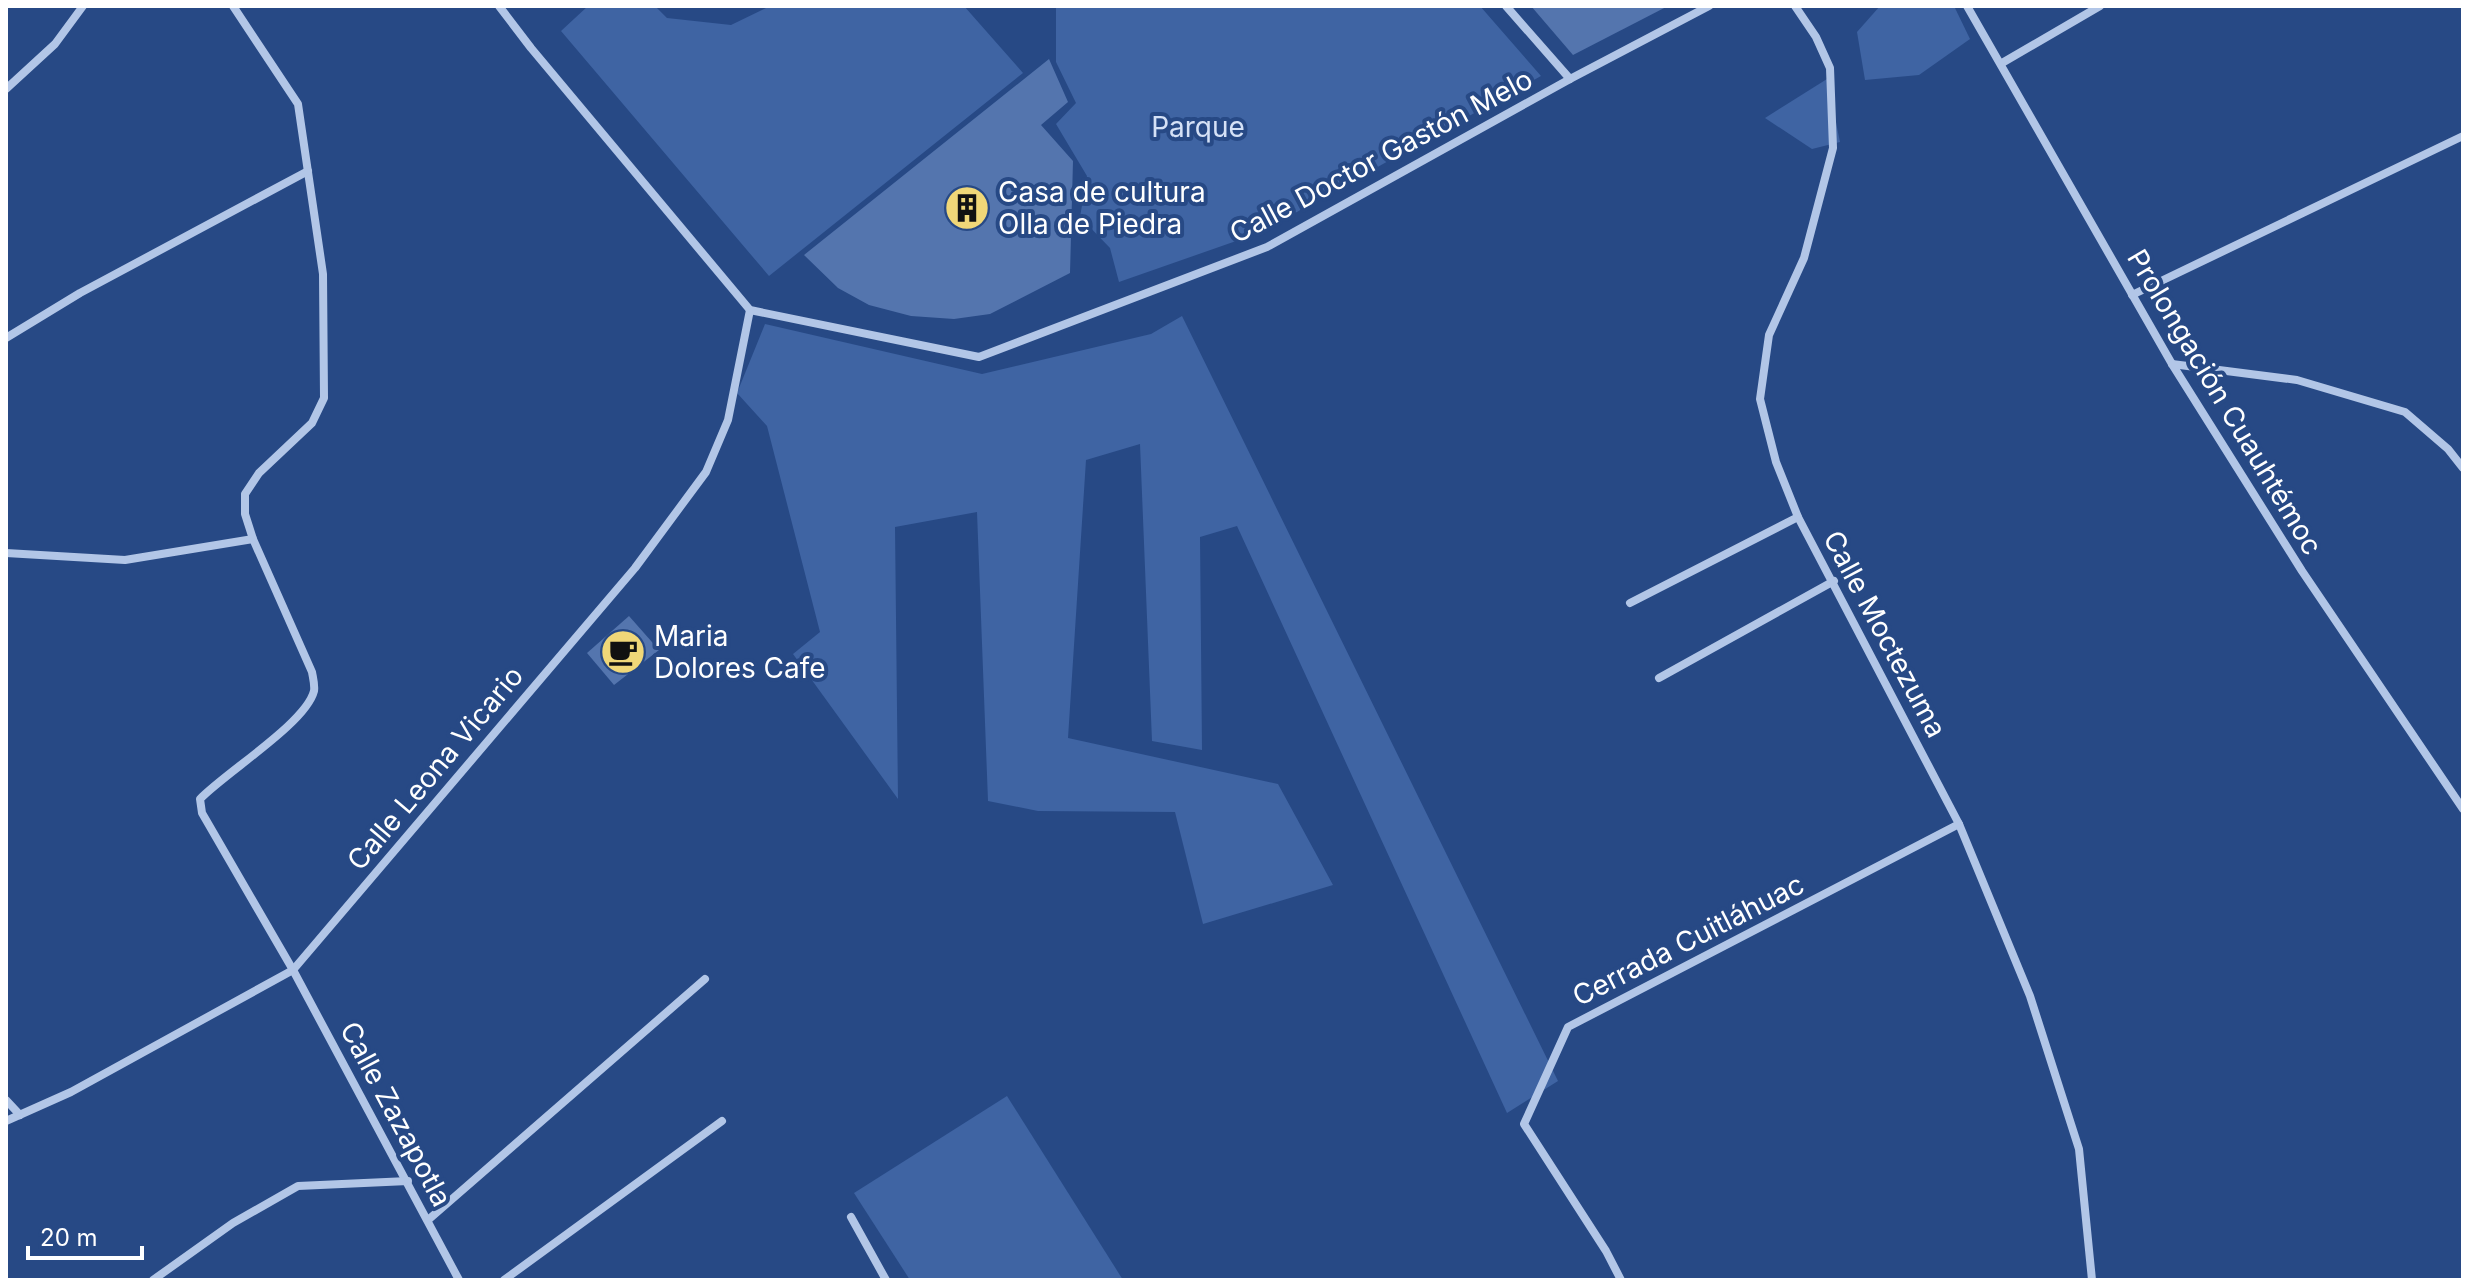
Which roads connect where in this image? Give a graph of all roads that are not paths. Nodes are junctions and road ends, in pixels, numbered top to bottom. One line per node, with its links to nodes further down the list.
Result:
1 (83, 6): 11 (street)
2 (233, 6): 13 (street)
3 (499, 6): 15 (street)
4 (1506, 6): 10 (street)
5 (1709, 6): 10 (street, Calle Doctor Gastón Melo)
6 (1795, 6): 19 (street, Calle Moctezuma)
7 (1967, 6): 9 (street, Prolongación Cuauhtémoc)
8 (2100, 6): 9 (street)
9 (2002, 63): 14 (street, Prolongación Cuauhtémoc)
10 (1570, 79): 15 (street, Calle Doctor Gastón Melo)
11 (6, 89)
12 (2463, 136): 14 (street)
13 (308, 171): 16 (street); 20 (street)
14 (2132, 295): 17 (street, Prolongación Cuauhtémoc)
15 (750, 310): 27 (street, Calle Leona Vicario)
16 (6, 338)
17 (2172, 364): 18 (street); 25 (street, Prolongación Cuauhtémoc)
18 (2463, 468)
19 (1798, 517): 22 (street, Calle Moctezuma); 23 (street)
20 (253, 539): 21 (street); 27 (street, Calle Zazapotla)
21 (6, 553)
22 (1834, 581): 24 (street); 26 (street, Calle Moctezuma)
23 (1630, 603)
24 (1659, 678)
25 (2463, 809)
26 (1959, 824): 40 (street, Cerrada Cuitláhuac); 41 (street, Calle Moctezuma)
27 (293, 970): 30 (street, Calle Leona Vicario); 33 (street, Calle Zazapotla)
28 (705, 979): 35 (street)
29 (6, 1100): 30 (street)
30 (20, 1115): 31 (street, Calle Leona Vicario)
31 (6, 1121)
32 (722, 1121): 38 (street)
33 (408, 1181): 35 (street, Calle Zazapotla); 36 (street)
34 (851, 1217): 39 (street)
35 (428, 1220): 37 (street, Calle Zazapotla)
36 (153, 1280)
37 (459, 1280)
38 (504, 1280)
39 (886, 1280)
40 (1621, 1280)
41 (2092, 1280)

